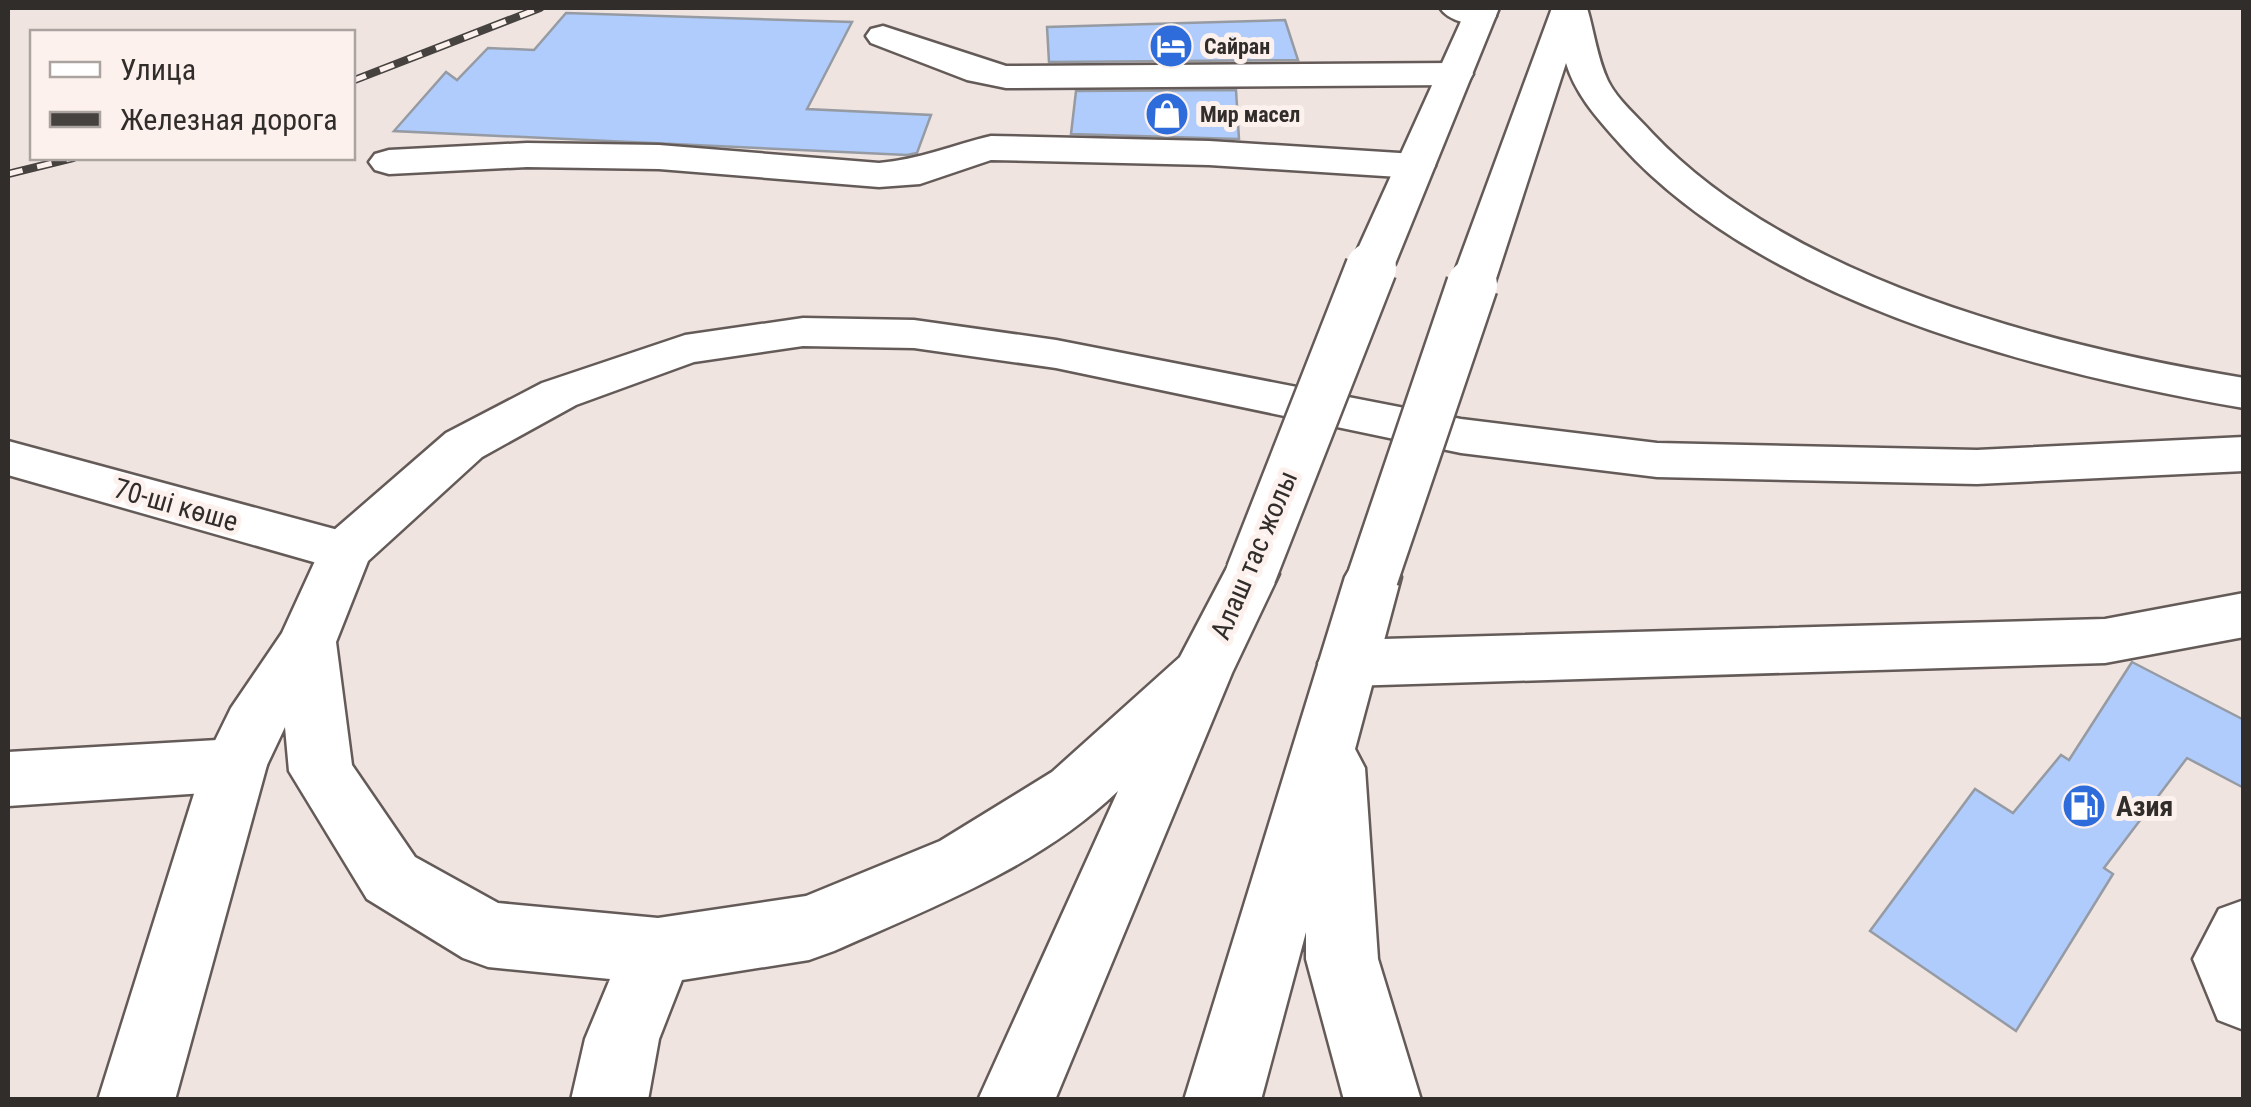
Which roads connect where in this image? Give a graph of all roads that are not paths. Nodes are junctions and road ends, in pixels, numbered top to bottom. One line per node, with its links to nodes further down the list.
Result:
1 (1570, 8): 7 (main road); 14 (main road, bridge)
2 (1473, 10): 4 (main road, Алаш тас жолы)
3 (883, 36): 4 (main road)
4 (1455, 74): 6 (main road, Алаш тас жолы)
5 (389, 162): 6 (main road)
6 (1415, 166): 13 (main road, Алаш тас жолы, bridge)
7 (2244, 393)
8 (2244, 454): 10 (main road)
9 (8, 458): 10 (main road, 70-ші көше)
10 (345, 552): 12 (main road)
11 (2244, 615): 14 (main road)
12 (307, 642): 15 (main road); 18 (main road)
13 (1202, 673): 18 (main road); 22 (main road, Алаш тас жолы)
14 (1340, 694): 23 (main road); 24 (main road)
15 (235, 766): 16 (main road); 20 (main road)
16 (8, 779)
17 (2244, 932): 19 (main road)
18 (658, 950): 21 (main road)
19 (2244, 996)
20 (136, 1100)
21 (609, 1100)
22 (1016, 1100)
23 (1222, 1100)
24 (1383, 1100)

